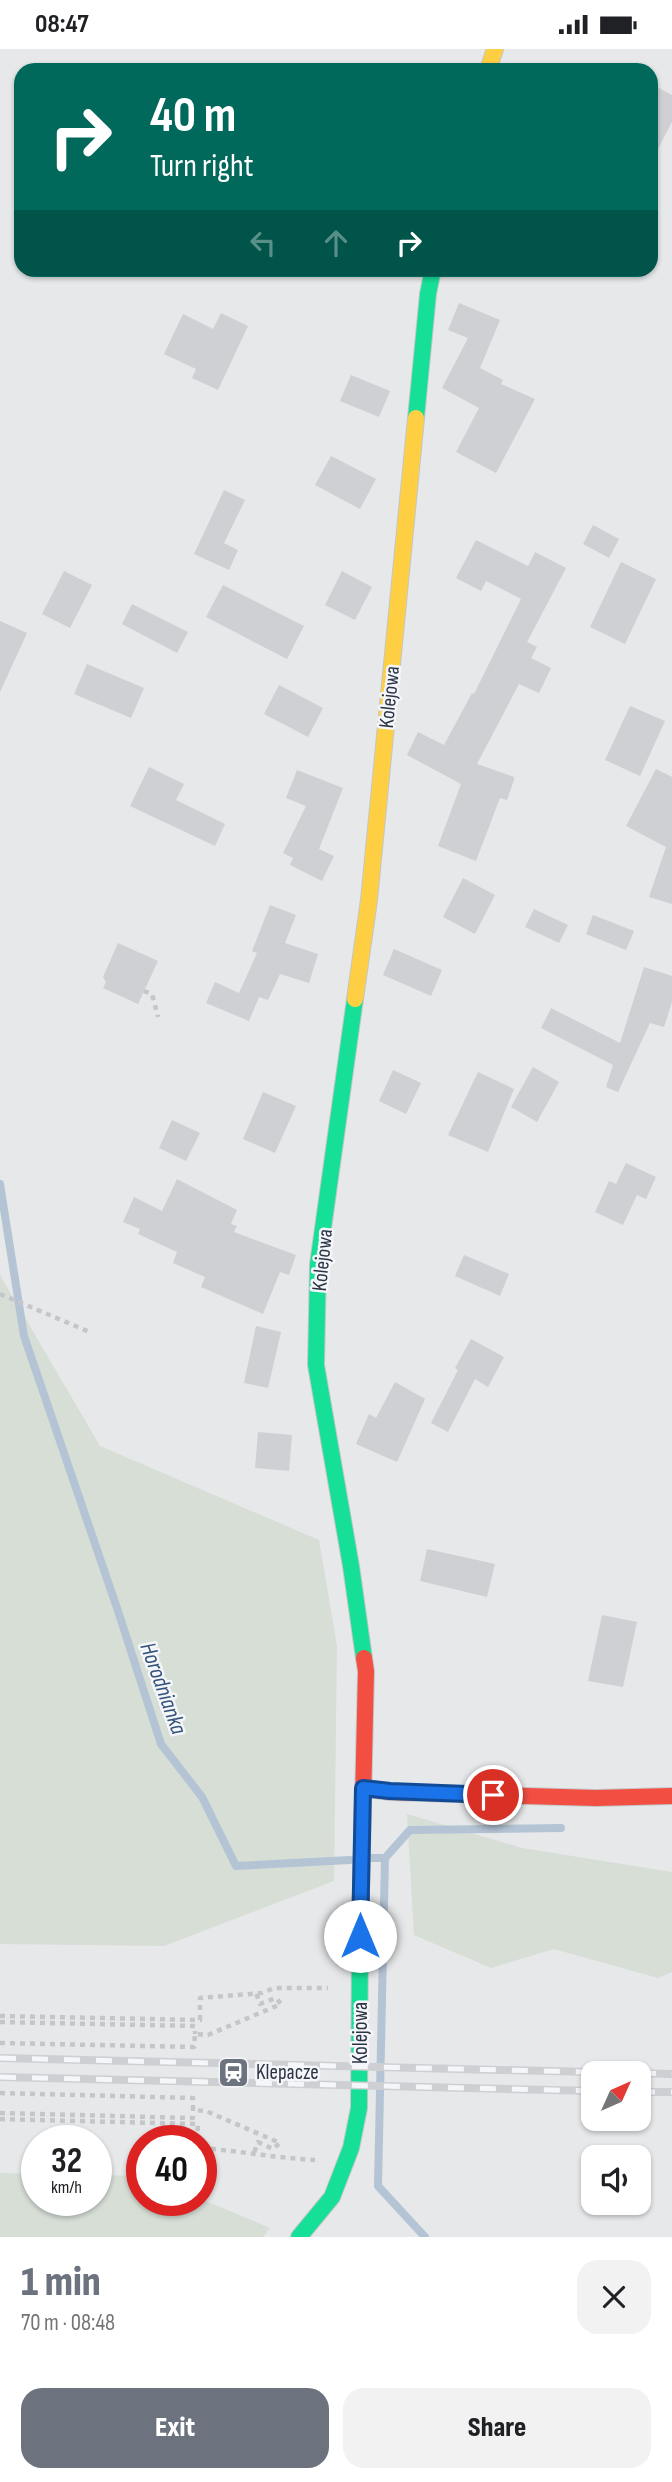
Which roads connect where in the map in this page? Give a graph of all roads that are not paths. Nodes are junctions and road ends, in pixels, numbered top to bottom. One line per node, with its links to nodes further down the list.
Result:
1 (431, 277): 2 (street, Kolejowa)
2 (363, 1788): 3 (street); 4 (street, Kolejowa)
3 (672, 1797)
4 (299, 2237)

